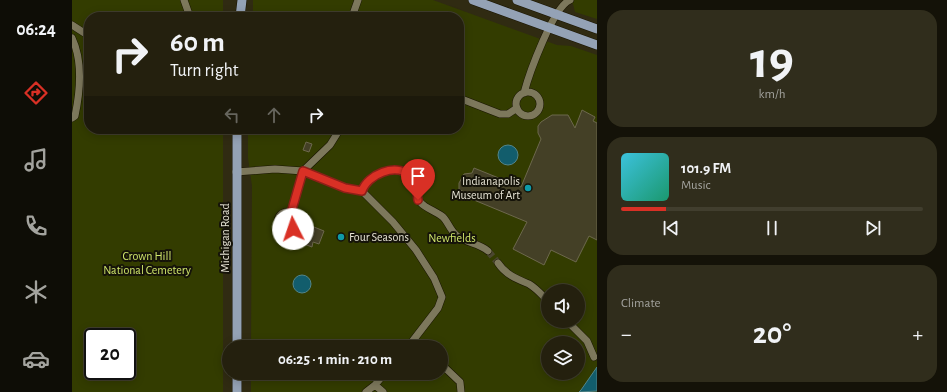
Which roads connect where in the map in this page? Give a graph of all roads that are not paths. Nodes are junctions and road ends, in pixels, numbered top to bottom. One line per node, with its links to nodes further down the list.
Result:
1 (184, 0): 6 (lane)
2 (358, 0): 7 (lane)
3 (473, 0): 10 (main road)
4 (517, 0): 8 (main road)
5 (570, 0): 8 (lane)
6 (188, 12)
7 (354, 12)
8 (556, 14): 10 (lane); 11 (main road)
9 (72, 25): 12 (lane)
10 (549, 28): 14 (main road); 15 (lane)
11 (597, 29)
12 (82, 31): 13 (lane)
13 (72, 39): 18 (lane)
14 (597, 45)
15 (524, 93): 17 (lane); 17 (lane)
16 (464, 100): 17 (lane)
17 (517, 108)
18 (72, 118)
19 (237, 134): 22 (main road, Michigan Road)
20 (337, 134): 21 (lane)
21 (303, 171): 22 (lane); 23 (lane); 24 (lane)
22 (236, 172): 29 (main road, Michigan Road)
23 (362, 191): 25 (lane); 30 (lane)
24 (291, 213)
25 (488, 251)
26 (498, 263): 27 (lane)
27 (541, 295)
28 (574, 328): 31 (lane)
29 (237, 340)
30 (413, 340)
31 (594, 357)
32 (448, 371): 39 (lane)
33 (237, 380): 36 (main road)
34 (380, 380): 35 (lane)
35 (375, 385): 37 (lane); 38 (lane)
36 (238, 392)
37 (366, 392)
38 (383, 392)
39 (461, 392)

